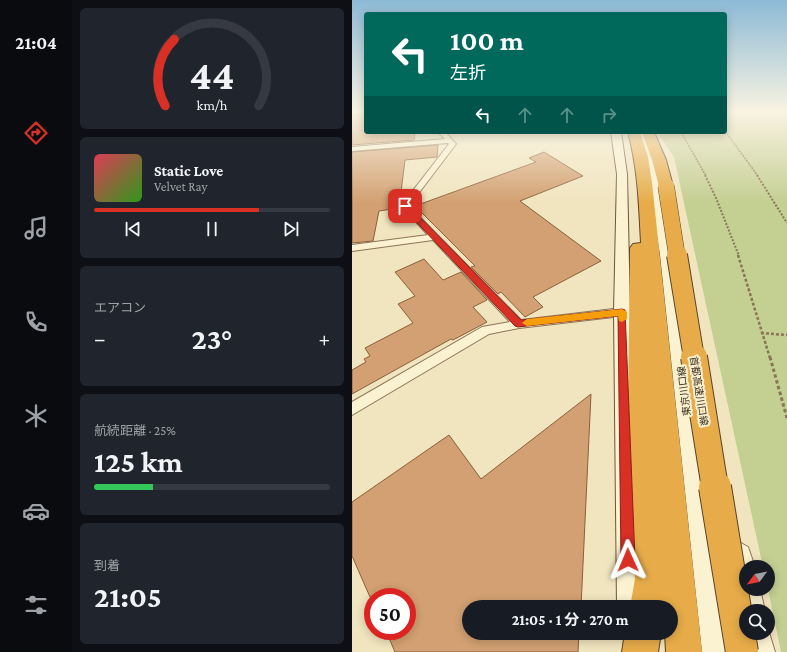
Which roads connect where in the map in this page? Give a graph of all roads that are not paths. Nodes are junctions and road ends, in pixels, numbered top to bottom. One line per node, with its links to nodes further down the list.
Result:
1 (422, 142): 8 (street)
2 (450, 142): 10 (street)
3 (632, 142): 13 (main road)
4 (635, 142): 18 (highway)
5 (637, 142): 24 (highway)
6 (641, 142): 12 (main road, 東京川口線)
7 (643, 142): 9 (highway, 首都高速川口線)
8 (352, 149)
9 (666, 186): 26 (highway, bridge); 27 (highway, 首都高速川口線, bridge)
10 (435, 237): 11 (street); 14 (street)
11 (352, 248)
12 (667, 255): 16 (street); 25 (main road, 東京川口線)
13 (622, 312): 14 (street); 17 (main road)
14 (518, 324): 15 (street)
15 (352, 409)
16 (743, 560)
17 (630, 600)
18 (648, 600)
19 (630, 640): 22 (main road)
20 (642, 640): 23 (highway)
21 (759, 640): 28 (street)
22 (631, 652)
23 (640, 652)
24 (684, 652)
25 (716, 652)
26 (728, 652)
27 (742, 652)
28 (762, 652)

